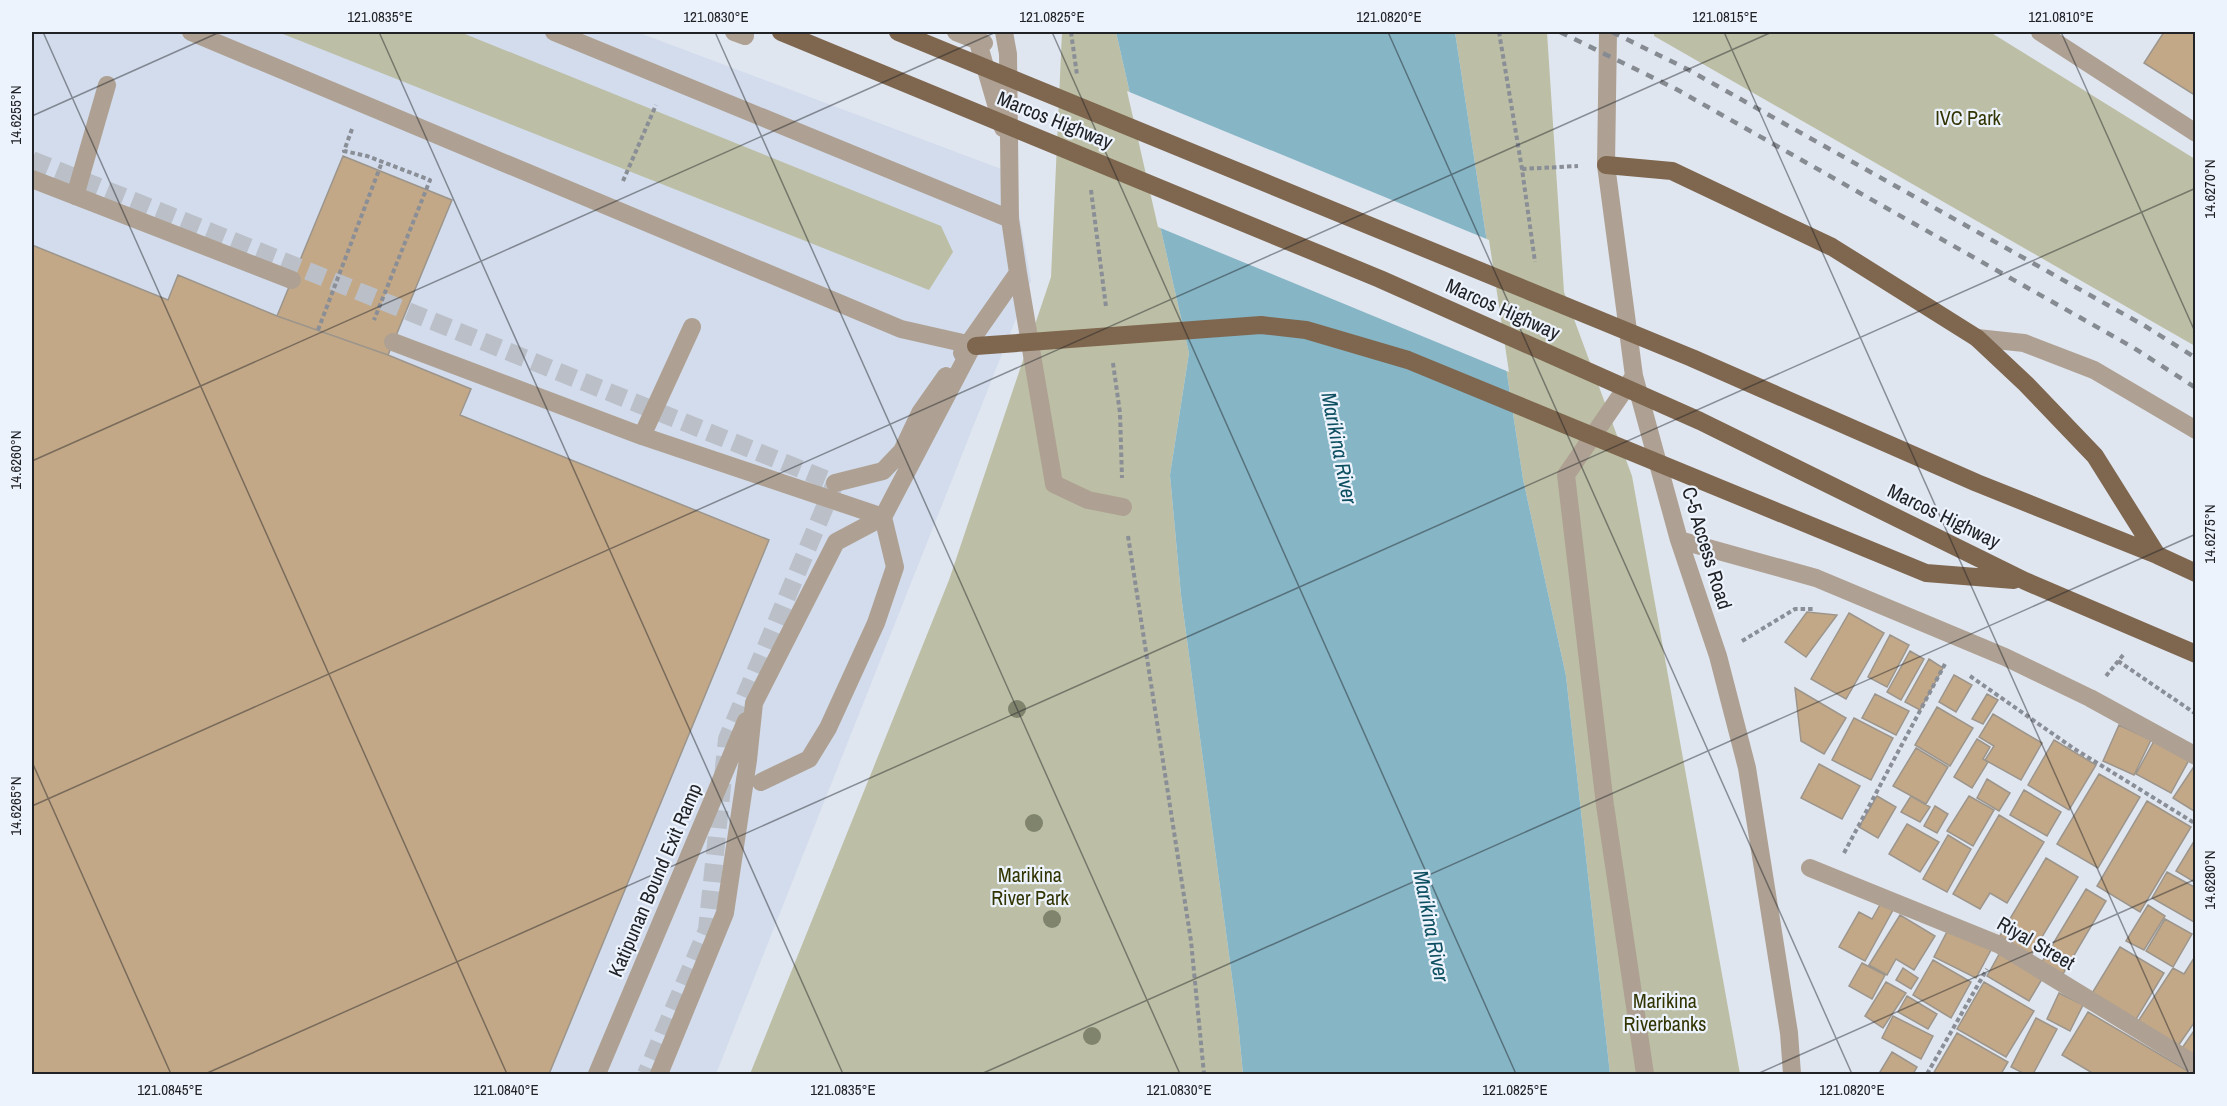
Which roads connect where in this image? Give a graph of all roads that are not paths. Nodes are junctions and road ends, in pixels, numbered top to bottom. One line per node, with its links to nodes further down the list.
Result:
1 (191, 32): 23 (street)
2 (554, 32): 17 (street)
3 (781, 32): 33 (main road, Marcos Highway)
4 (898, 32): 31 (main road, Marcos Highway)
5 (956, 32): 9 (street)
6 (1004, 32): 10 (street)
7 (1608, 32): 14 (street, C-5 Access Road)
8 (2040, 32): 12 (street)
9 (976, 35): 10 (street); 13 (street)
10 (1008, 54): 13 (street)
11 (107, 85): 16 (street)
12 (2196, 133)
13 (1010, 150): 17 (street)
14 (1606, 165): 21 (main road); 24 (street, C-5 Access Road)
15 (32, 179): 16 (street)
16 (75, 195): 19 (street)
17 (1010, 219): 18 (street)
18 (1018, 273): 27 (street); 28 (street)
19 (292, 280)
20 (692, 327): 26 (street)
21 (1977, 338): 25 (street); 31 (main road)
22 (393, 342): 26 (street)
23 (975, 346): 29 (street); 33 (main road)
24 (1634, 376): 30 (street, C-5 Access Road); 42 (street)
25 (2196, 430)
26 (642, 436): 29 (street)
27 (835, 483)
28 (1123, 507)
29 (883, 517): 35 (street, Katipunan Bound Exit Ramp); 37 (street)
30 (1679, 540): 36 (street); 43 (street, C-5 Access Road)
31 (2157, 555): 32 (main road, Marcos Highway)
32 (2196, 573)
33 (2025, 580): 34 (main road, Marcos Highway)
34 (2196, 654)
35 (754, 703): 40 (street, Katipunan Bound Exit Ramp); 41 (street)
36 (2196, 756)
37 (761, 782)
38 (1810, 868): 39 (street, Riyal Street)
39 (2196, 1065)
40 (597, 1074)
41 (659, 1074)
42 (1645, 1074)
43 (1792, 1074)

